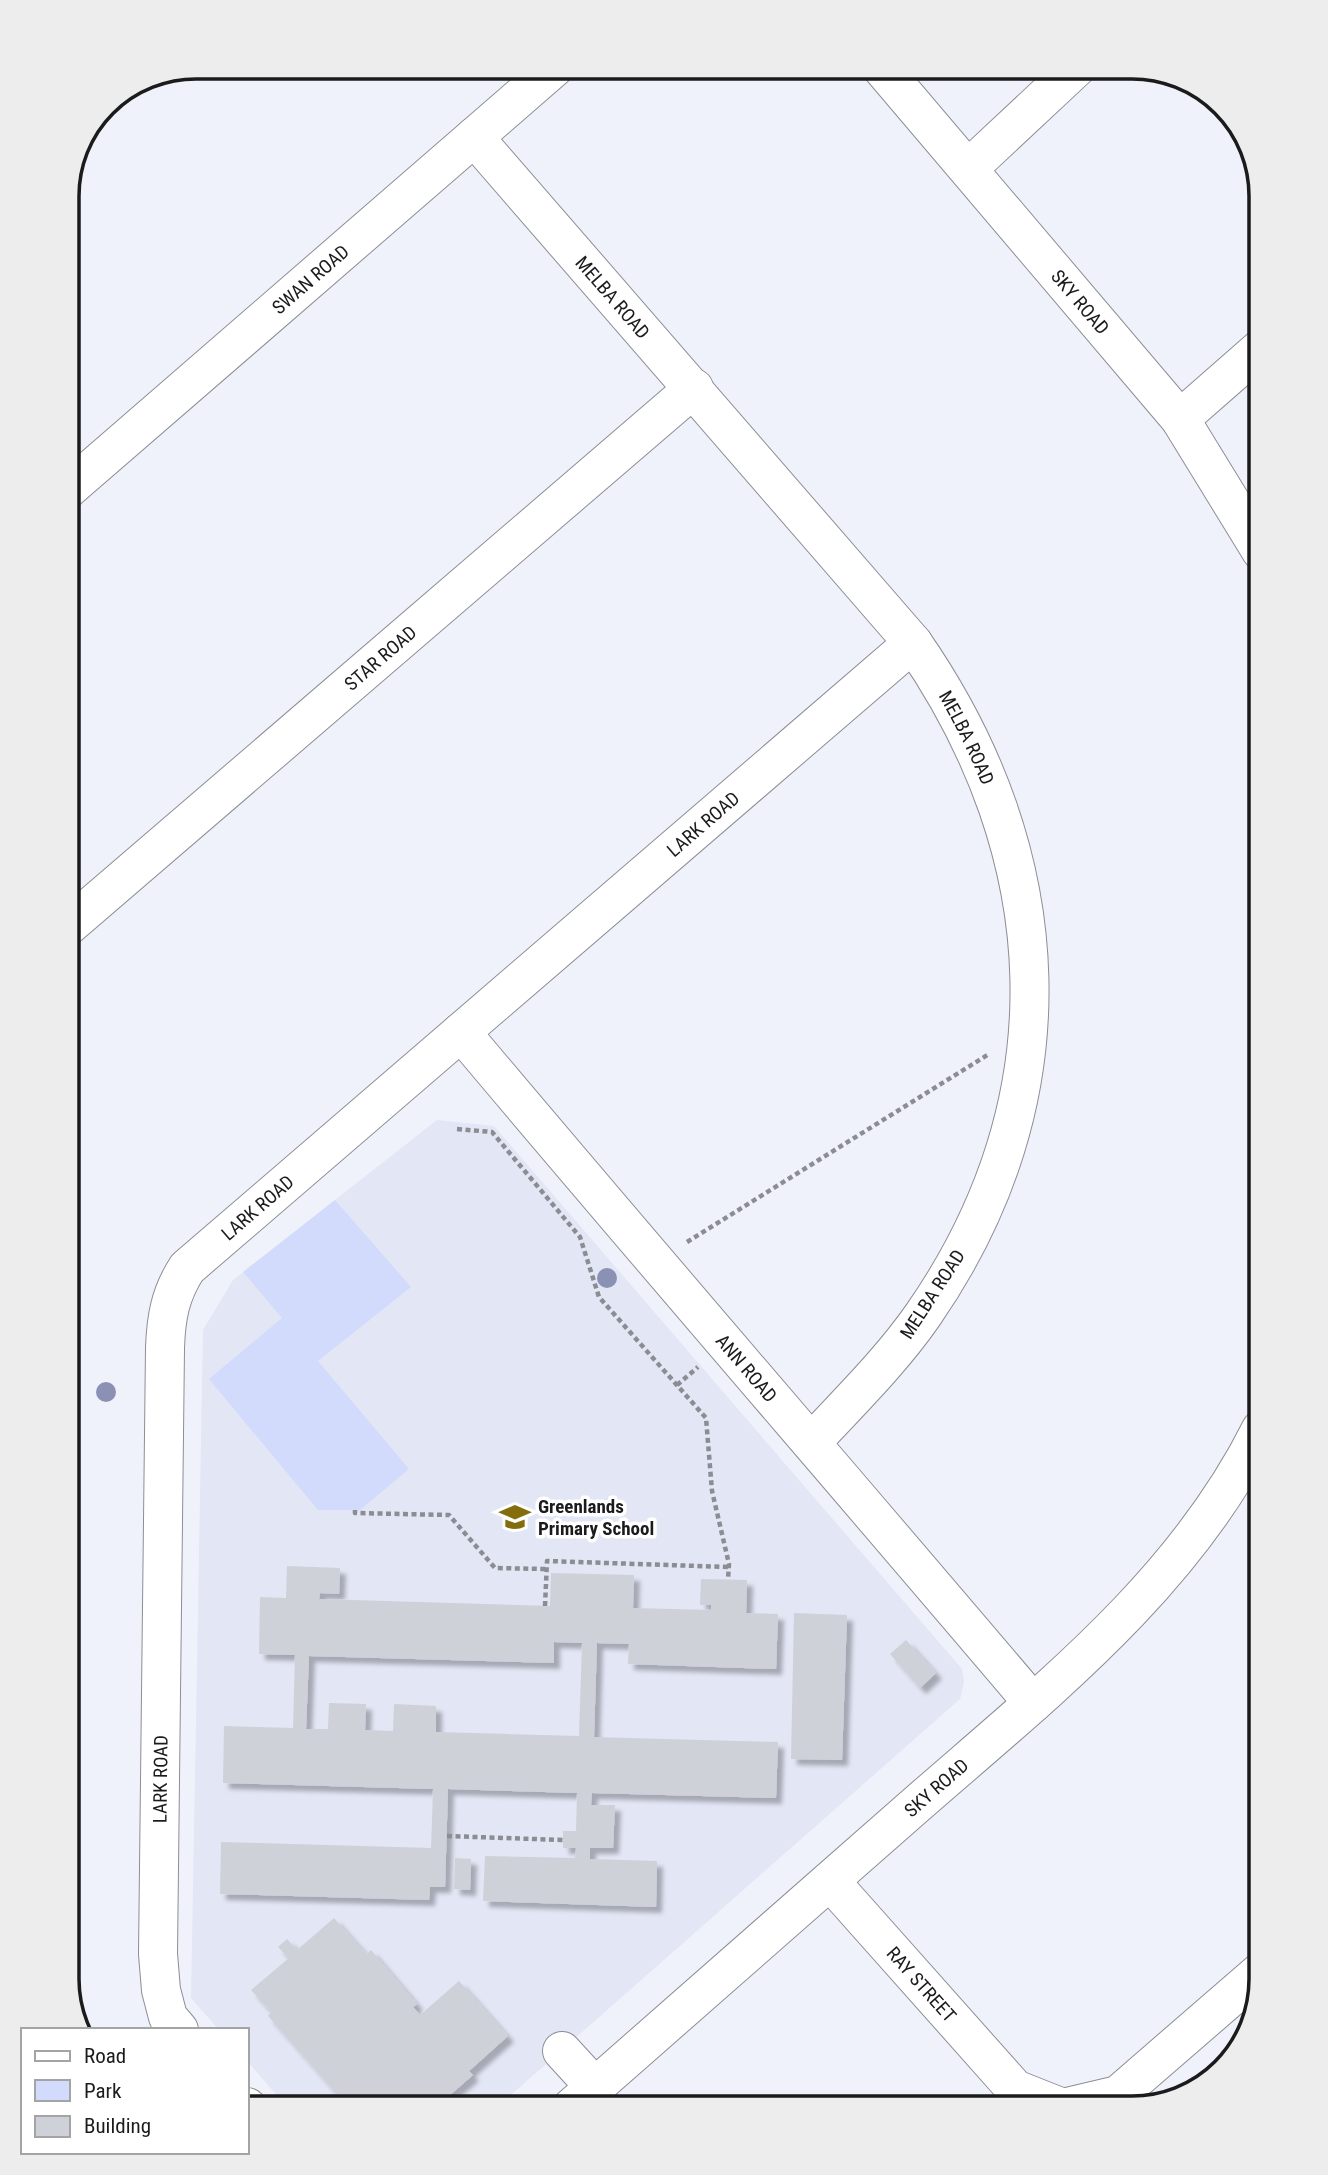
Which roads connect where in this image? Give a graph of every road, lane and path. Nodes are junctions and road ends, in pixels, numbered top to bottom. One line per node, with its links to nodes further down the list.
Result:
1 (541, 79): 4 (street, SWAN ROAD)
2 (891, 79): 5 (street, SKY ROAD)
3 (1064, 79): 5 (street)
4 (474, 137): 7 (street, MELBA ROAD); 9 (street, SWAN ROAD)
5 (969, 168): 8 (street, SKY ROAD)
6 (1249, 359): 8 (street)
7 (694, 387): 11 (street, MELBA ROAD); 12 (street, STAR ROAD)
8 (1180, 419): 10 (street, SKY ROAD)
9 (79, 480)
10 (1249, 530)
11 (914, 643): 13 (street, MELBA ROAD); 14 (street, LARK ROAD)
12 (79, 918)
13 (1030, 1028): 16 (path); 17 (street, MELBA ROAD)
14 (461, 1032): 16 (street, ANN ROAD); 29 (street, LARK ROAD)
15 (457, 1129): 20 (path)
16 (654, 1262): 17 (street, ANN ROAD)
17 (812, 1442): 24 (street, ANN ROAD)
18 (1249, 1454): 24 (street, SKY ROAD)
19 (355, 1510): 21 (path)
20 (729, 1567): 21 (path); 22 (path)
21 (546, 1569): 23 (path)
22 (728, 1580)
23 (545, 1606)
24 (1033, 1703): 27 (street, SKY ROAD)
25 (447, 1836): 26 (path)
26 (563, 1840)
27 (830, 1881): 32 (street, SKY ROAD); 33 (street, RAY STREET)
28 (1249, 1982): 34 (street, RAY STREET)
29 (167, 2026)
30 (562, 2050): 31 (street)
31 (584, 2096)
32 (590, 2096)
33 (1033, 2096)
34 (1114, 2096)

